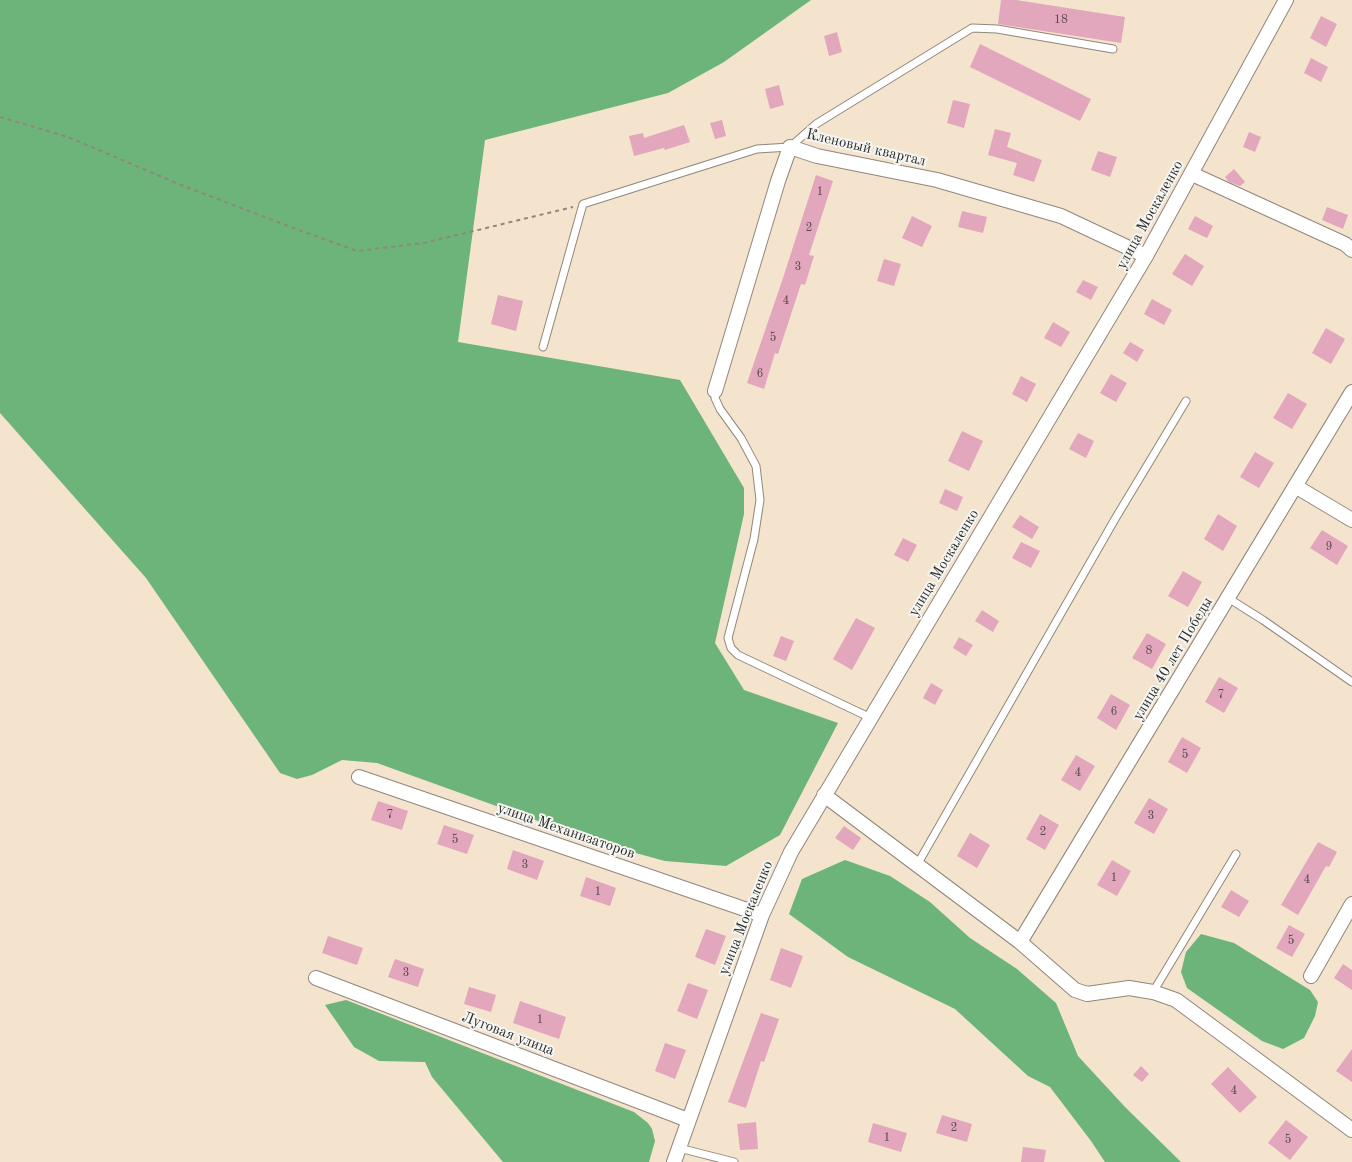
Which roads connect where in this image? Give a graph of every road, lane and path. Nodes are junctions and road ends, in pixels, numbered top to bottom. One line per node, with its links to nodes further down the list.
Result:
1 (1286, 0): 5 (street, улица Москаленко)
2 (1114, 50): 4 (lane)
3 (0, 117): 6 (path)
4 (790, 147): 6 (lane); 8 (street, Кленовый квартал); 10 (street, Кленовый квартал)
5 (1192, 174): 7 (street); 8 (street, улица Москаленко)
6 (583, 204): 9 (lane)
7 (1352, 250)
8 (1146, 256): 17 (street, улица Москаленко)
9 (543, 347)
10 (715, 391): 17 (lane)
11 (1352, 392): 13 (street, улица 40 лет Победы)
12 (1186, 401): 21 (lane)
13 (1295, 486): 14 (street); 15 (street, улица 40 лет Победы)
14 (1352, 520)
15 (1228, 598): 16 (lane); 24 (street, улица 40 лет Победы)
16 (1352, 682)
17 (871, 718): 19 (street, улица Москаленко)
18 (359, 777): 23 (street, улица Механизаторов)
19 (824, 795): 21 (street); 23 (street, улица Москаленко)
20 (1236, 854): 27 (lane)
21 (917, 866): 24 (street)
22 (1352, 904): 25 (street)
23 (762, 915): 28 (street, улица Москаленко)
24 (1020, 942): 27 (street)
25 (1311, 976)
26 (316, 978): 28 (street, Луговая улица)
27 (1154, 992): 29 (street)
28 (688, 1120): 30 (street, улица Москаленко)
29 (1352, 1130)
30 (679, 1148): 31 (street, улица Москаленко); 32 (lane)
31 (674, 1162)
32 (734, 1162)

